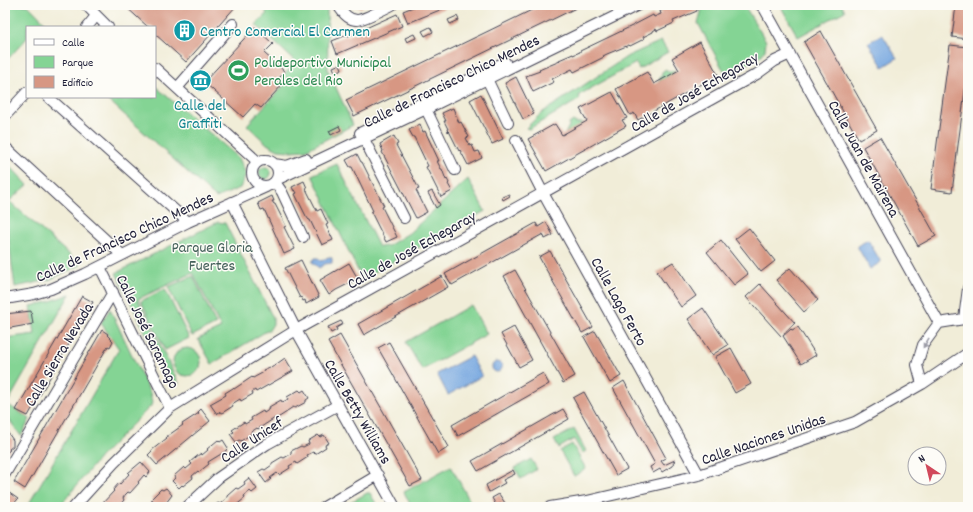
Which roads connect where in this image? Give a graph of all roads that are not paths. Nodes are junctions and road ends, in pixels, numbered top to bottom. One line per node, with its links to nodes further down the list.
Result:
1 (86, 5): 7 (street)
2 (392, 5): 6 (street)
3 (622, 5): 24 (street, Calle de Francisco Chico Mendes)
4 (638, 5): 13 (street, Calle de Francisco Chico Mendes)
5 (762, 6): 11 (street, Calle Juan de Mairena)
6 (340, 9)
7 (96, 16): 9 (street); 10 (street)
8 (233, 24): 14 (street)
9 (87, 26)
10 (107, 26)
11 (790, 54): 28 (street, Calle de José Echegaray); 39 (street, Calle Juan de Mairena)
12 (156, 69): 14 (street)
13 (487, 79): 17 (street, Calle de Francisco Chico Mendes); 19 (street)
14 (177, 88): 23 (street)
15 (26, 93): 18 (street)
16 (49, 98): 31 (street)
17 (426, 109): 20 (street, Calle de Francisco Chico Mendes); 25 (street)
18 (5, 116)
19 (508, 123)
20 (364, 139): 27 (street, Calle de Francisco Chico Mendes); 30 (street)
21 (516, 140): 28 (street, Calle Lago Ferto)
22 (5, 147): 33 (street)
23 (258, 162): 24 (street); 26 (street)
24 (274, 164): 27 (street)
25 (455, 170)
26 (252, 172): 27 (street); 29 (street, Calle de Francisco Chico Mendes)
27 (272, 183): 29 (street, Calle de Francisco Chico Mendes); 32 (street)
28 (543, 193): 40 (street, Calle de José Echegaray); 47 (street, Calle Lago Ferto)
29 (232, 202): 31 (street, Calle de Francisco Chico Mendes); 40 (street, Calle Betty Williams)
30 (404, 218)
31 (188, 222): 33 (street, Calle de Francisco Chico Mendes)
32 (303, 237)
33 (122, 255): 34 (street, Calle de Francisco Chico Mendes)
34 (100, 267): 36 (street, Calle José Saramago); 37 (street, Calle de Francisco Chico Mendes)
35 (968, 288): 38 (street)
36 (113, 292): 44 (street, Calle José Saramago); 45 (street, Calle Sierra Nevada)
37 (5, 299)
38 (966, 319): 39 (street)
39 (939, 323): 42 (street, one-way to 42)
40 (296, 330): 43 (street, Calle Betty Williams); 44 (street, Calle de José Echegaray)
41 (968, 353): 42 (street, Calle Naciones Unidas)
42 (922, 384): 47 (street, Calle Naciones Unidas)
43 (338, 405): 46 (street, Calle Betty Williams); 49 (street, Calle Unicef)
44 (170, 408): 48 (street, Calle de José Echegaray)
45 (5, 473)
46 (378, 475): 50 (street); 51 (street, Calle Betty Williams)
47 (699, 475): 52 (street, Calle Naciones Unidas)
48 (74, 507)
49 (187, 507)
50 (324, 507)
51 (395, 507)
52 (550, 507)

